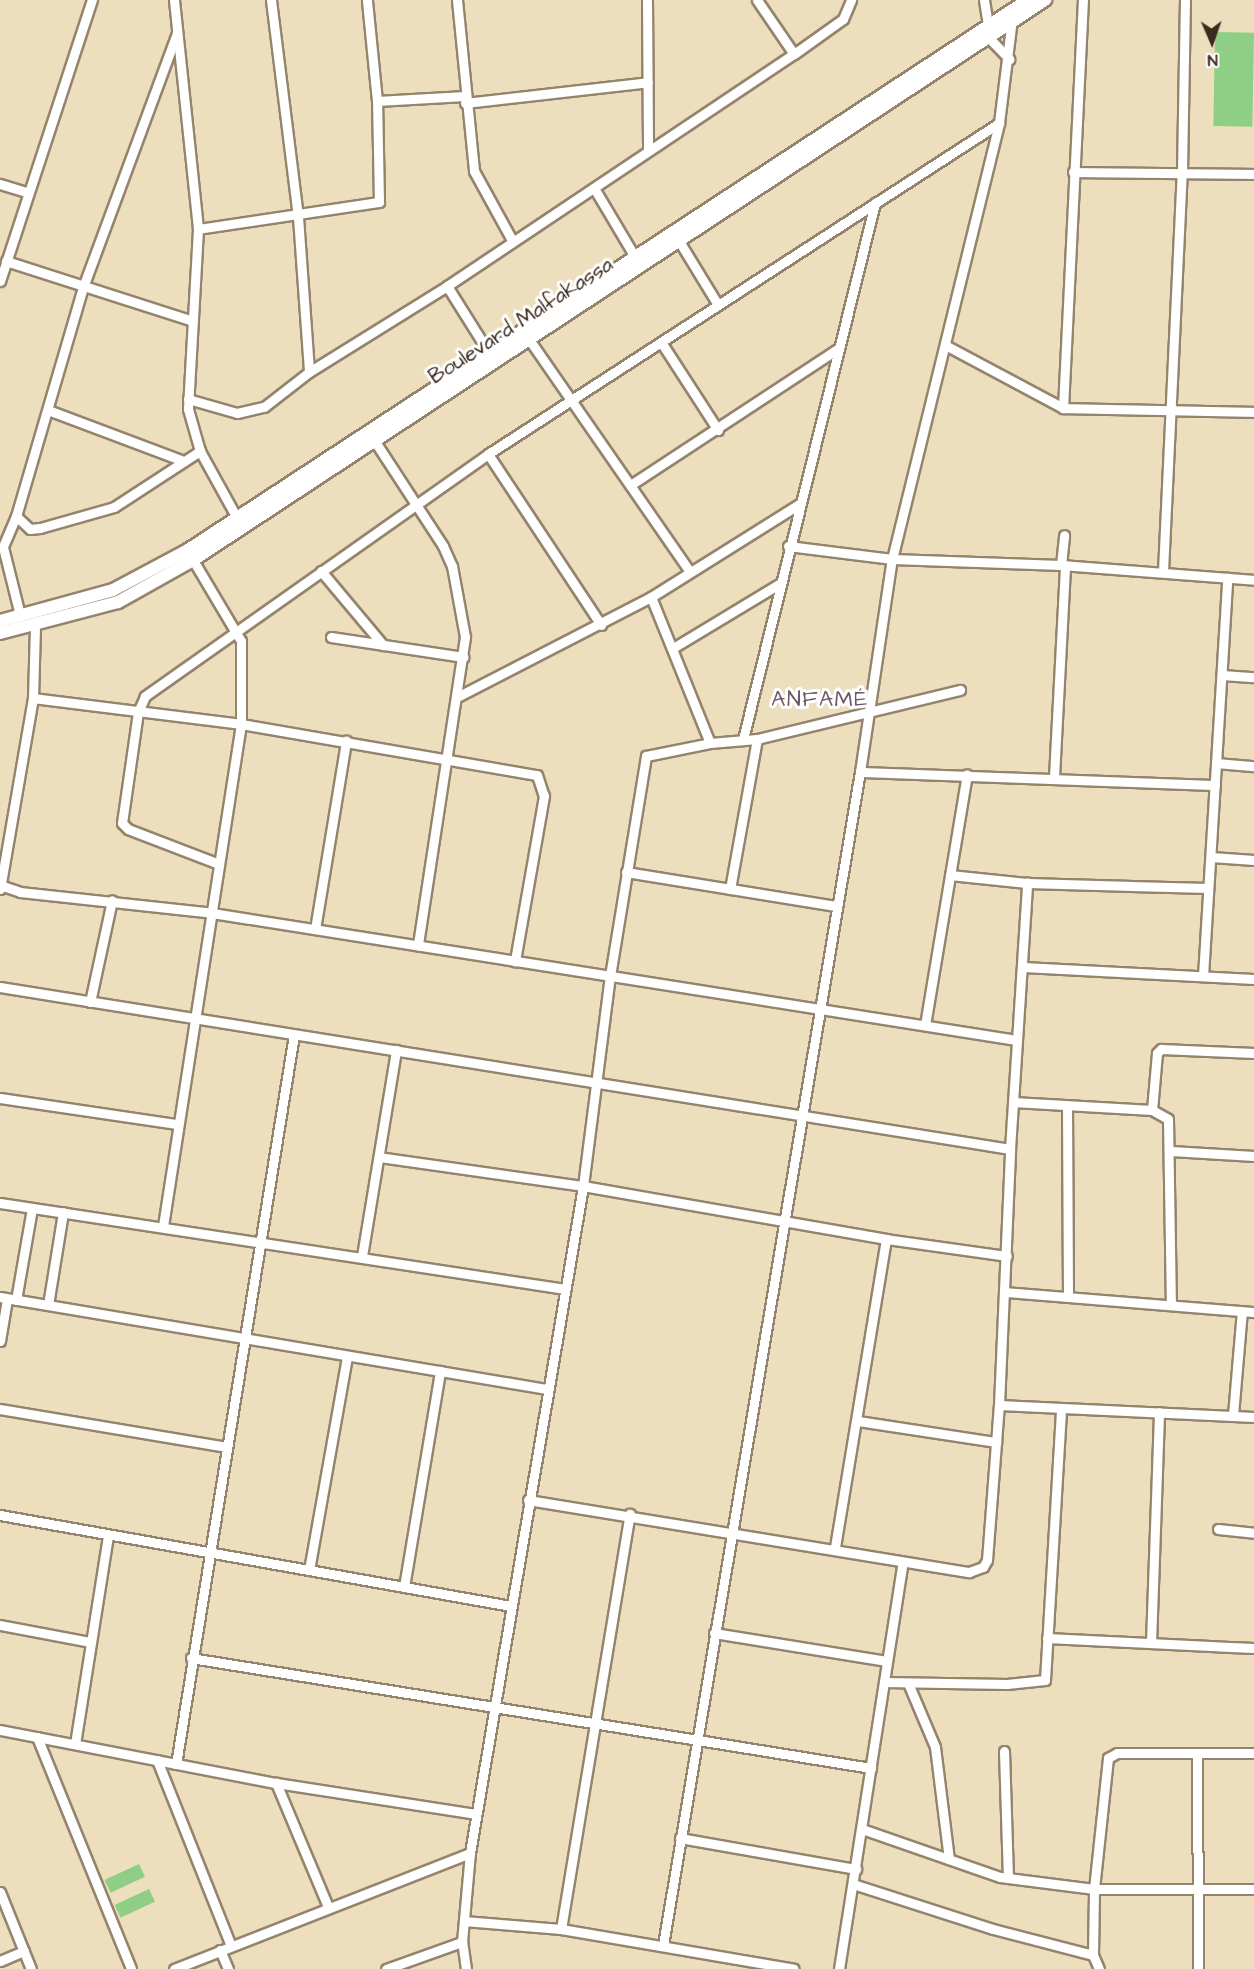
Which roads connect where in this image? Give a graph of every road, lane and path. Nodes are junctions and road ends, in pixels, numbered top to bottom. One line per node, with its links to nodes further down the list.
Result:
1 (92, 0): 31 (street)
2 (174, 0): 17 (street)
3 (272, 0): 33 (street)
4 (367, 0): 23 (street)
5 (457, 0): 22 (street)
6 (647, 0): 21 (street)
7 (757, 0): 19 (street)
8 (851, 0): 19 (street)
9 (984, 0): 16 (street)
10 (1028, 0): 14 (main road, Boulevard Malfakassa)
11 (1045, 0): 15 (main road, Boulevard Malfakassa)
12 (1083, 0): 27 (street)
13 (1185, 0): 26 (street)
14 (1015, 9): 15 (street); 16 (main road, Boulevard Malfakassa)
15 (1011, 22): 18 (main road, Boulevard Malfakassa); 20 (street)
16 (985, 26): 18 (street); 37 (main road, Boulevard Malfakassa)
17 (177, 33): 34 (street); 41 (street)
18 (990, 39): 20 (street); 36 (main road, Boulevard Malfakassa)
19 (794, 54): 25 (street)
20 (1009, 60): 24 (street)
21 (648, 82): 22 (street); 25 (street)
22 (465, 100): 23 (street); 35 (street)
23 (377, 102): 33 (street)
24 (999, 123): 32 (street); 46 (street)
25 (648, 149): 30 (street)
26 (1182, 171): 27 (street); 28 (street); 54 (street)
27 (1073, 172): 52 (street)
28 (1254, 174)
29 (0, 184): 31 (street)
30 (594, 188): 35 (street); 37 (street)
31 (27, 192): 38 (street)
32 (874, 203): 42 (street); 47 (street)
33 (298, 217): 34 (street); 49 (street)
34 (198, 229): 43 (street)
35 (512, 240): 40 (street)
36 (679, 241): 42 (street); 44 (main road, Boulevard Malfakassa)
37 (635, 257): 44 (main road, Boulevard Malfakassa)
38 (6, 261): 39 (street); 41 (street)
39 (0, 281)
40 (447, 286): 48 (street); 49 (street)
41 (83, 287): 43 (street); 53 (street)
42 (718, 305): 45 (street)
43 (193, 321): 50 (street)
44 (526, 336): 48 (main road, Boulevard Malfakassa); 51 (street); 57 (main road, Boulevard Malfakassa)
45 (661, 342): 51 (street); 56 (street)
46 (947, 346): 52 (street); 69 (street)
47 (839, 348): 56 (street); 63 (street)
48 (489, 353): 57 (main road, Boulevard Malfakassa)
49 (309, 372): 50 (street)
50 (188, 399): 58 (street)
51 (571, 400): 59 (street); 61 (street)
52 (1063, 408): 54 (street)
53 (48, 410): 60 (street); 64 (street)
54 (1172, 410): 55 (street); 72 (street)
55 (1254, 412)
56 (718, 430): 61 (street)
57 (372, 437): 62 (street); 65 (main road, Boulevard Malfakassa); 68 (main road, Boulevard Malfakassa)
58 (200, 451): 60 (street); 65 (street)
59 (488, 454): 62 (street); 81 (street)
60 (181, 460): 64 (street)
61 (632, 484): 73 (street)
62 (414, 504): 71 (street); 87 (street)
63 (799, 504): 67 (street); 73 (street)
64 (16, 516): 78 (street)
65 (237, 518): 68 (main road, Boulevard Malfakassa)
66 (1064, 535): 70 (street)
67 (788, 546): 69 (street); 76 (street)
68 (191, 555): 78 (main road, Boulevard Malfakassa); 80 (main road, Boulevard Malfakassa); 82 (street)
69 (892, 559): 70 (street); 94 (street)
70 (1063, 565): 72 (street); 105 (street)
71 (321, 571): 82 (street); 85 (street)
72 (1163, 571): 74 (street)
73 (690, 572): 77 (street)
74 (1227, 578): 75 (street); 88 (street)
75 (1254, 580)
76 (779, 584): 86 (street); 96 (street)
77 (651, 597): 81 (street); 86 (street)
78 (20, 615): 79 (main road, Boulevard Malfakassa)
79 (0, 621)
80 (35, 625): 83 (main road, Boulevard Malfakassa); 92 (street)
81 (601, 625): 91 (street)
82 (235, 630): 93 (street); 95 (street)
83 (0, 633)
84 (331, 637): 85 (street)
85 (383, 645): 87 (street)
86 (673, 648): 99 (street)
87 (464, 657): 91 (street)
88 (1222, 675): 89 (street); 101 (street)
89 (1254, 676)
90 (960, 690): 94 (street)
91 (459, 696): 100 (street)
92 (33, 698): 93 (street); 113 (street)
93 (138, 711): 95 (street); 109 (street)
94 (868, 714): 97 (street); 103 (street)
95 (241, 724): 98 (street); 109 (street)
96 (743, 739): 97 (street); 99 (street)
97 (757, 739): 115 (street)
98 (346, 741): 100 (street); 120 (street)
99 (710, 743): 110 (street)
100 (448, 758): 121 (street); 122 (street)
101 (1216, 764): 102 (street); 106 (street)
102 (1254, 766)
103 (860, 772): 104 (street); 118 (street)
104 (967, 774): 105 (street); 111 (street)
105 (1054, 777): 106 (street)
106 (1215, 785): 107 (street)
107 (1211, 857): 108 (street); 114 (street)
108 (1254, 860)
109 (219, 864): 119 (street)
110 (626, 872): 115 (street); 124 (street)
111 (950, 875): 112 (street); 131 (street)
112 (1027, 883): 114 (street); 123 (street)
113 (0, 885): 116 (street); 117 (street)
114 (1208, 888): 125 (street)
115 (730, 889): 118 (street)
116 (0, 890)
117 (112, 900): 119 (street); 128 (street)
118 (837, 906): 129 (street)
119 (212, 913): 120 (street); 130 (street)
120 (315, 929): 121 (street)
121 (418, 945): 122 (street)
122 (515, 961): 124 (street)
123 (1023, 967): 125 (street); 133 (street)
124 (610, 976): 129 (street); 136 (street)
125 (1203, 976): 126 (street)
126 (1254, 979)
127 (0, 987): 128 (street)
128 (90, 1002): 130 (street)
129 (821, 1009): 131 (street); 141 (street)
130 (193, 1020): 132 (street); 142 (street)
131 (926, 1025): 133 (street)
132 (294, 1035): 134 (street); 154 (street)
133 (1017, 1040): 138 (street)
134 (396, 1050): 136 (street); 146 (street)
135 (1254, 1053): 140 (street)
136 (596, 1084): 141 (street); 147 (street)
137 (0, 1098): 142 (street)
138 (1013, 1102): 139 (street); 143 (street)
139 (1067, 1106): 140 (street); 159 (street)
140 (1152, 1110): 144 (street)
141 (803, 1114): 143 (street); 151 (street)
142 (177, 1124): 152 (street)
143 (1010, 1149): 156 (street)
144 (1171, 1151): 145 (street); 162 (street)
145 (1254, 1156)
146 (379, 1157): 147 (street); 155 (street)
147 (583, 1186): 151 (street); 157 (street)
148 (0, 1203): 149 (street)
149 (32, 1208): 150 (street); 160 (street)
150 (63, 1212): 152 (street); 161 (street)
151 (786, 1220): 153 (street); 183 (street)
152 (163, 1226): 154 (street)
153 (886, 1239): 156 (street); 176 (street)
154 (259, 1242): 155 (street); 165 (street)
155 (362, 1256): 157 (street)
156 (1007, 1256): 158 (street)
157 (565, 1289): 169 (street)
158 (1005, 1292): 159 (street); 170 (street)
159 (1068, 1297): 162 (street)
160 (8, 1299): 161 (street); 166 (street)
161 (48, 1305): 165 (street)
162 (1171, 1305): 163 (street)
163 (1242, 1311): 164 (street); 174 (street)
164 (1254, 1312)
165 (246, 1339): 167 (street); 178 (street)
166 (0, 1341)
167 (347, 1356): 168 (street); 189 (street)
168 (440, 1371): 169 (street); 190 (street)
169 (547, 1389): 179 (street)
170 (999, 1405): 171 (street); 177 (street)
171 (1061, 1408): 173 (street); 194 (street)
172 (0, 1409): 178 (street)
173 (1159, 1412): 174 (street); 196 (street)
174 (1233, 1415): 175 (street)
175 (1254, 1417)
176 (858, 1421): 177 (street); 186 (street)
177 (996, 1442): 188 (street)
178 (227, 1447): 187 (street)
179 (528, 1500): 181 (street); 191 (street)
180 (0, 1515): 185 (street)
181 (630, 1515): 183 (street); 203 (street)
182 (1218, 1530): 184 (street)
183 (730, 1531): 186 (street); 193 (street)
184 (1254, 1533)
185 (108, 1535): 187 (street); 195 (street)
186 (835, 1547): 188 (street)
187 (209, 1552): 189 (street); 198 (street)
188 (903, 1562): 199 (street)
189 (309, 1570): 190 (street)
190 (404, 1587): 191 (street)
191 (511, 1606): 202 (street)
192 (0, 1625): 195 (street)
193 (714, 1633): 199 (street); 206 (street)
194 (1047, 1638): 196 (street); 201 (street)
195 (90, 1642): 207 (street)
196 (1150, 1643): 197 (street)
197 (1254, 1648)
198 (191, 1658): 202 (street); 212 (street)
199 (887, 1661): 200 (street)
200 (884, 1682): 201 (street); 213 (street)
201 (908, 1683): 219 (street)
202 (494, 1705): 203 (street); 215 (street)
203 (598, 1724): 206 (street); 229 (street)
204 (0, 1730): 205 (street)
205 (37, 1737): 207 (street); 239 (street)
206 (696, 1737): 213 (street); 217 (street)
207 (75, 1744): 211 (street)
208 (1004, 1751): 221 (street)
209 (1254, 1753): 210 (street)
210 (1197, 1755): 223 (street); 224 (street)
211 (157, 1760): 212 (street); 232 (street)
212 (176, 1764): 214 (street)
213 (871, 1768): 216 (street)
214 (276, 1783): 215 (street); 227 (street)
215 (476, 1814): 218 (street)
216 (862, 1829): 219 (street); 220 (street)
217 (680, 1838): 220 (street); 231 (street)
218 (470, 1853): 227 (street); 228 (street)
219 (949, 1859): 221 (street)
220 (856, 1869): 222 (street)
221 (1008, 1877): 223 (street)
222 (854, 1884): 235 (street); 245 (street)
223 (1094, 1889): 224 (street); 235 (street)
224 (1196, 1889): 225 (street); 247 (street)
225 (1254, 1889)
226 (0, 1892): 234 (street)
227 (328, 1907): 232 (street)
228 (464, 1921): 229 (street); 230 (street)
229 (561, 1929): 231 (street)
230 (462, 1942): 242 (street); 243 (street)
231 (663, 1945): 237 (street)
232 (231, 1946): 233 (street)
233 (220, 1950): 240 (street); 241 (street)
234 (24, 1951): 236 (street); 238 (street)
235 (1093, 1955): 246 (street)
236 (0, 1961)
237 (742, 1964): 244 (street)
238 (31, 1969)
239 (131, 1969)
240 (174, 1969)
241 (228, 1969)
242 (386, 1969)
243 (466, 1969)
244 (794, 1969)
245 (839, 1969)
246 (1099, 1969)
247 (1198, 1969)

